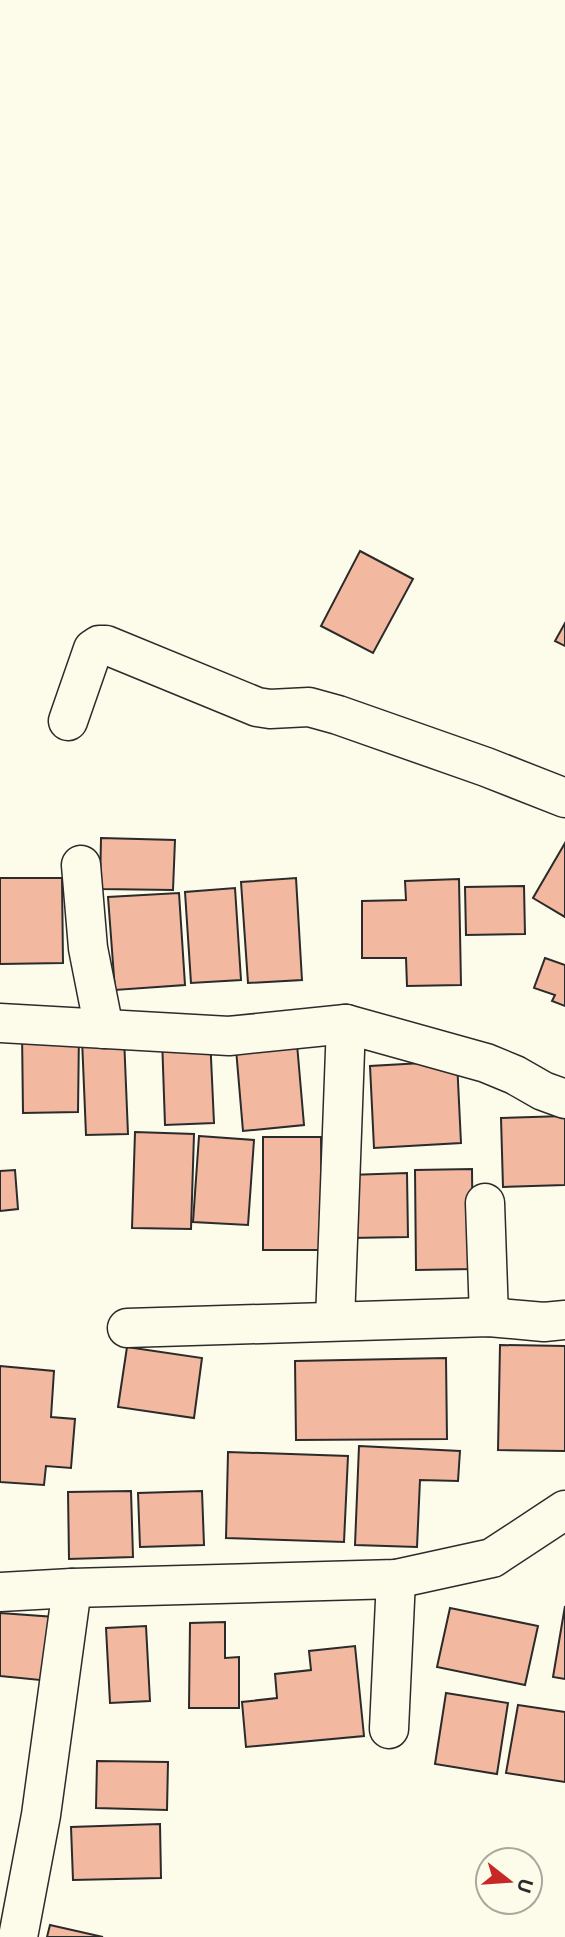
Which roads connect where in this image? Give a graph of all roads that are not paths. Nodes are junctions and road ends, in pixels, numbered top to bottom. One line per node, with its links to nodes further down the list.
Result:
1 (68, 721): 2 (street)
2 (565, 798)
3 (81, 865): 6 (street)
4 (0, 1023): 6 (street)
5 (346, 1024): 6 (street); 7 (street); 11 (street)
6 (104, 1029)
7 (565, 1098)
8 (485, 1203): 9 (street)
9 (489, 1317): 10 (street); 11 (street)
10 (565, 1320)
11 (335, 1321): 12 (street)
12 (127, 1328)
13 (565, 1510): 14 (street)
14 (396, 1579): 15 (street); 17 (street)
15 (72, 1588): 16 (street); 18 (street)
16 (0, 1592)
17 (389, 1729)
18 (18, 1937)

